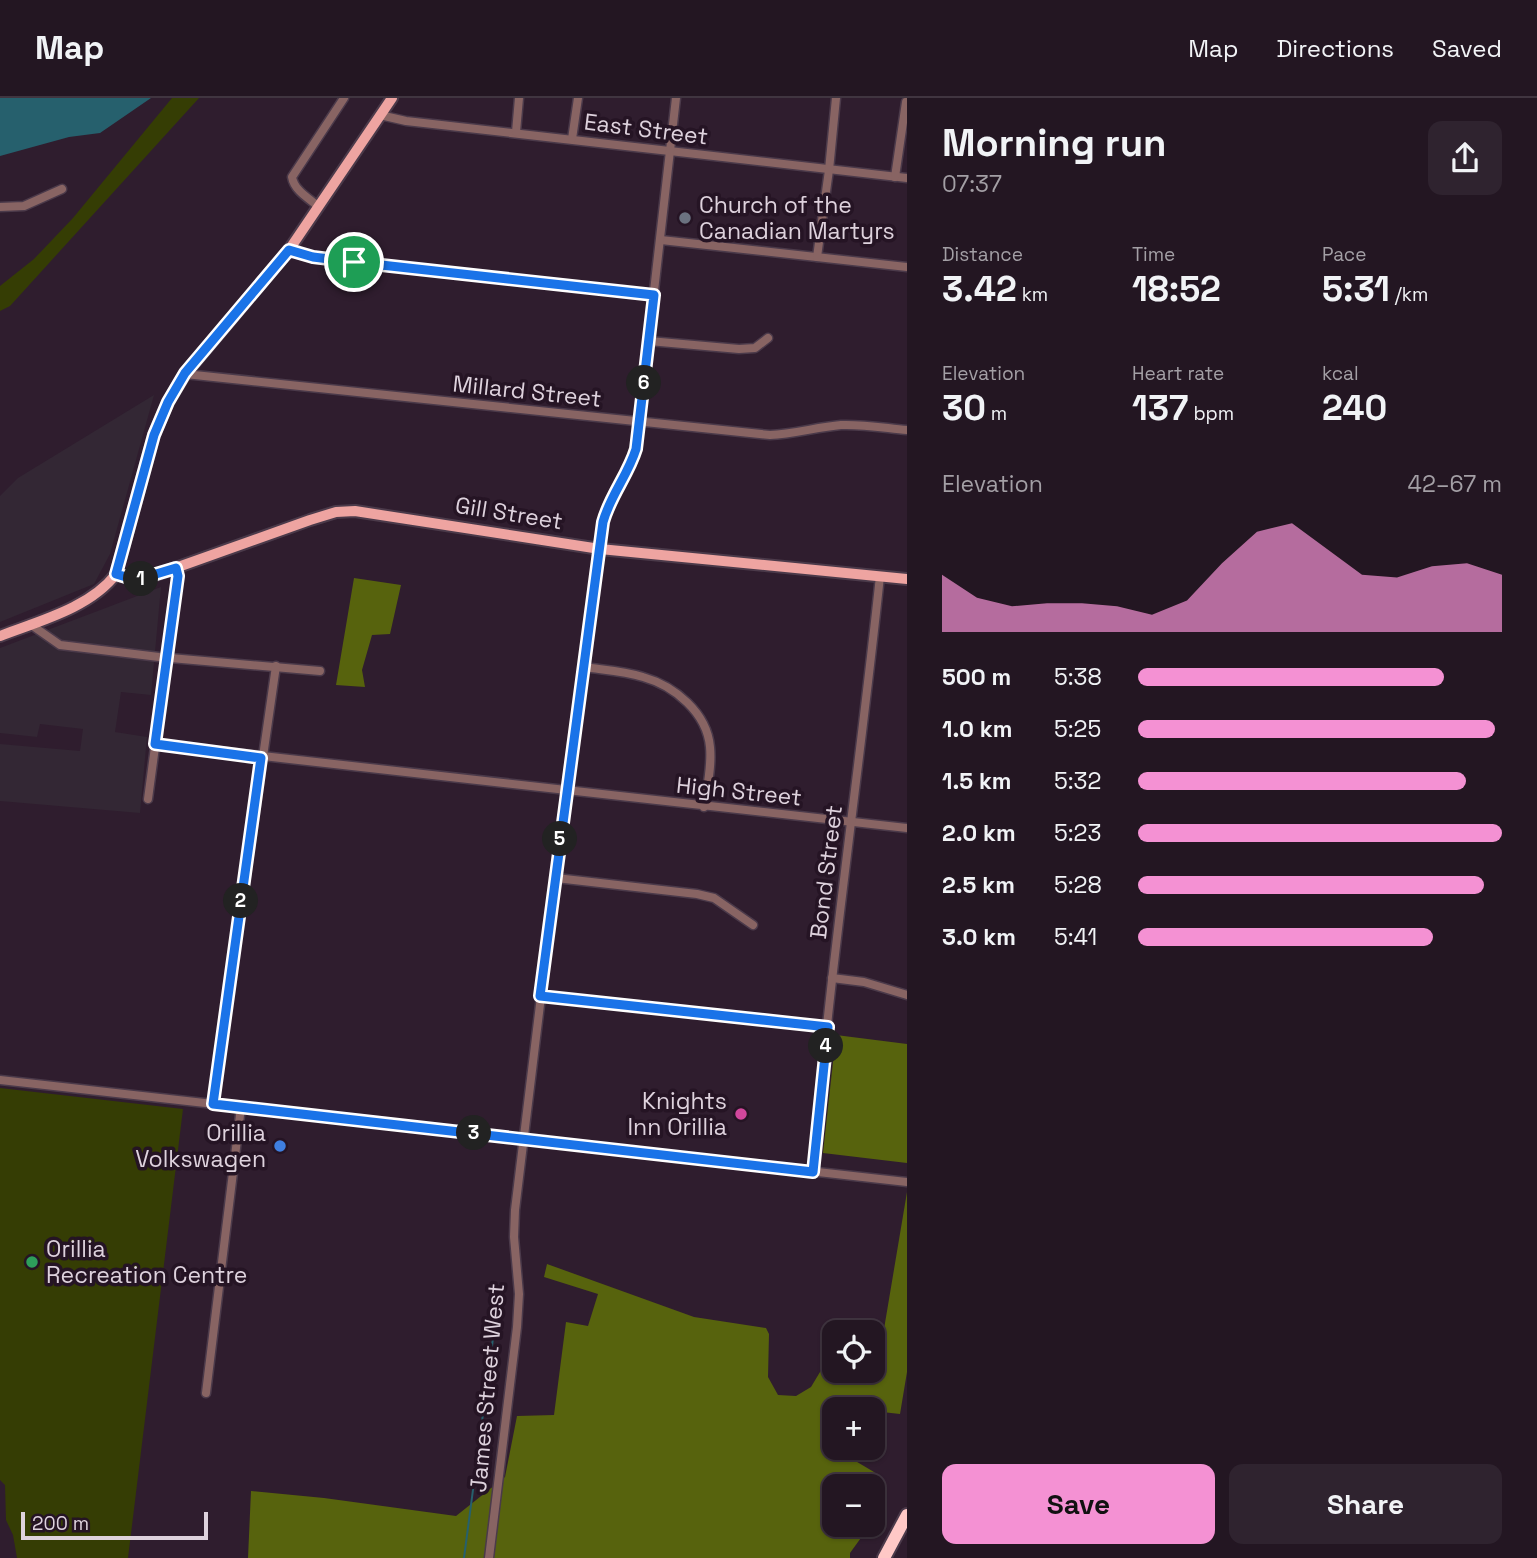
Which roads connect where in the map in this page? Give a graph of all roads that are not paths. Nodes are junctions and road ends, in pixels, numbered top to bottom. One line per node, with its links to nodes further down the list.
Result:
1 (344, 98): 16 (street)
2 (392, 98): 8 (main road)
3 (519, 98): 9 (street)
4 (578, 98): 10 (street)
5 (676, 98): 11 (street, James Street West)
6 (836, 98): 12 (street)
7 (906, 103): 13 (street)
8 (380, 115): 9 (street, East Street); 16 (main road)
9 (516, 132): 10 (street, East Street)
10 (572, 139): 11 (street, East Street)
11 (670, 151): 12 (street, East Street); 18 (street, James Street West)
12 (829, 170): 13 (street, East Street); 20 (street)
13 (894, 177): 14 (street, East Street)
14 (907, 178)
15 (62, 189): 17 (street)
16 (318, 206): 19 (main road)
17 (0, 207)
18 (661, 240): 20 (street); 22 (street, James Street West)
19 (289, 250): 22 (street); 25 (main road)
20 (817, 257): 21 (street)
21 (907, 267)
22 (654, 295): 24 (street, James Street West)
23 (768, 338): 24 (street)
24 (649, 341): 26 (street, James Street West)
25 (185, 373): 26 (street, Millard Street); 30 (main road)
26 (639, 423): 27 (street, Millard Street); 28 (street, James Street West)
27 (907, 430)
28 (600, 549): 29 (main road, Gill Street); 31 (main road, Gill Street); 37 (street, James Street West)
29 (176, 568): 30 (main road, Gill Street); 35 (street)
30 (116, 574): 33 (main road)
31 (880, 576): 32 (main road, Gill Street); 44 (street, Bond Street)
32 (907, 579)
33 (30, 624): 34 (main road); 35 (street)
34 (0, 635)
35 (167, 658): 36 (street); 39 (street)
36 (276, 666): 38 (street); 40 (street)
37 (584, 667): 41 (street, James Street West); 43 (street)
38 (320, 671)
39 (155, 744): 40 (street, High Street); 42 (street)
40 (261, 758): 41 (street, High Street); 53 (street)
41 (566, 791): 43 (street, High Street); 46 (street, James Street West)
42 (148, 799)
43 (704, 807): 44 (street, High Street)
44 (852, 822): 45 (street, High Street); 48 (street, Bond Street)
45 (907, 828)
46 (556, 878): 47 (street); 50 (street, James Street West)
47 (753, 925)
48 (832, 978): 49 (street); 51 (street, Bond Street)
49 (907, 995)
50 (540, 996): 51 (street); 55 (street, James Street West)
51 (828, 1027): 56 (street, Bond Street)
52 (0, 1080): 53 (street)
53 (213, 1104): 54 (street)
54 (241, 1107): 55 (street); 58 (street)
55 (524, 1138): 56 (street); 60 (street, James Street West)
56 (813, 1172): 57 (street)
57 (907, 1182)
58 (206, 1393)
59 (907, 1515): 61 (highway)
60 (489, 1558)
61 (884, 1558)

